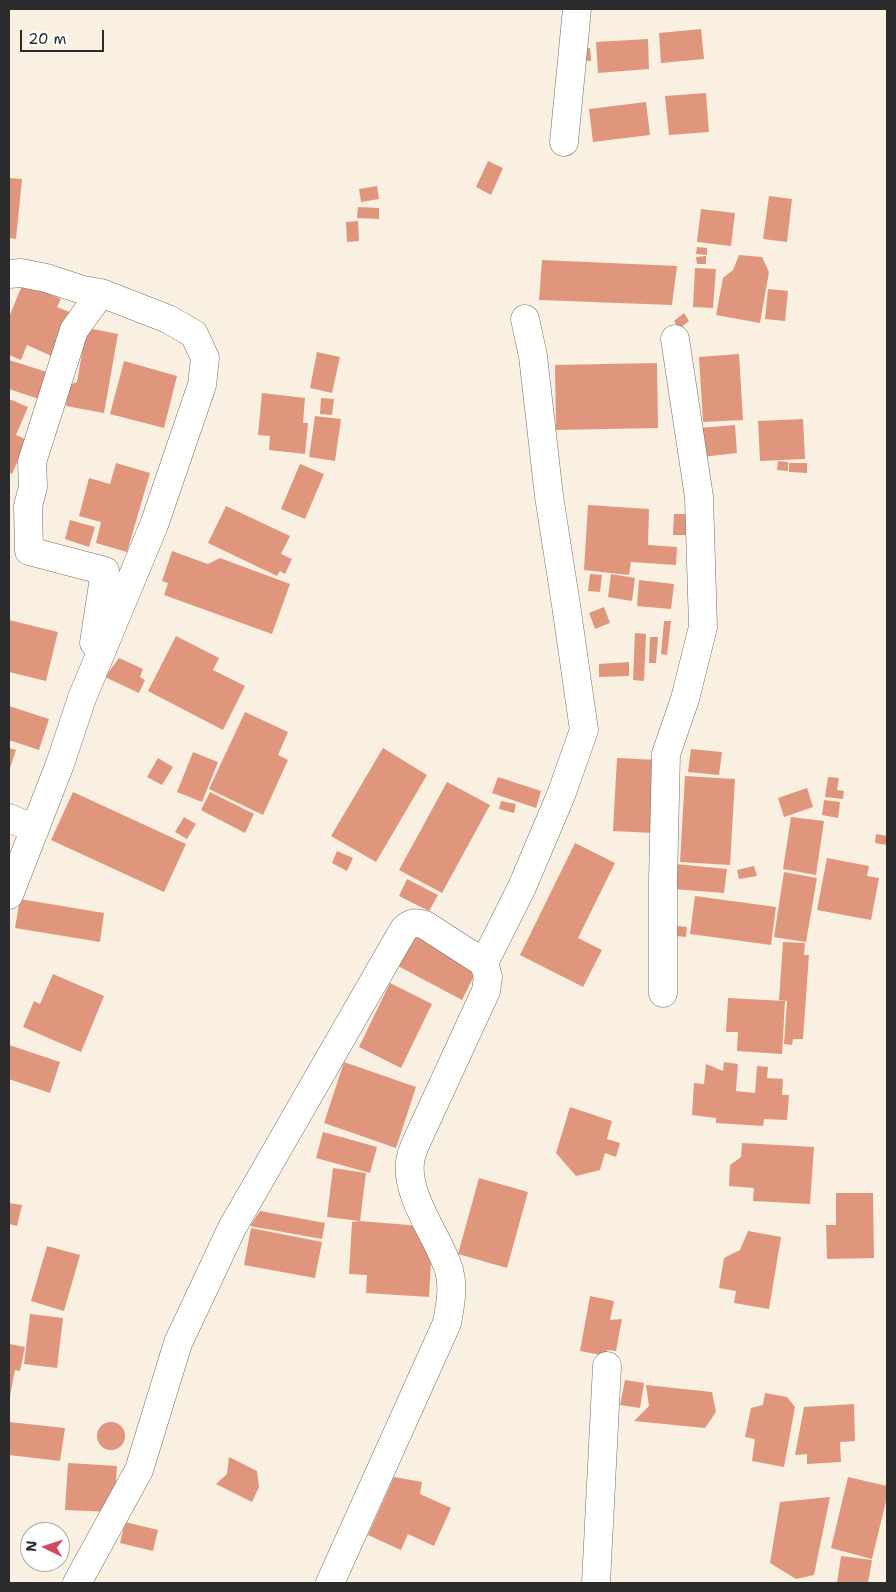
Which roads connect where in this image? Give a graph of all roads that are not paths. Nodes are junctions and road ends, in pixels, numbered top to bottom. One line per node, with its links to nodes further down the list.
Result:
1 (576, 9): 2 (street)
2 (564, 142)
3 (9, 274): 4 (street)
4 (101, 293): 7 (street); 8 (street)
5 (524, 319): 12 (street)
6 (675, 339): 13 (street)
7 (19, 545): 8 (street)
8 (82, 698): 10 (street)
9 (9, 818): 10 (street)
10 (34, 829): 11 (street)
11 (9, 895)
12 (484, 963): 15 (street); 16 (street)
13 (663, 993)
14 (607, 1366): 17 (street)
15 (77, 1583)
16 (330, 1583)
17 (596, 1583)

